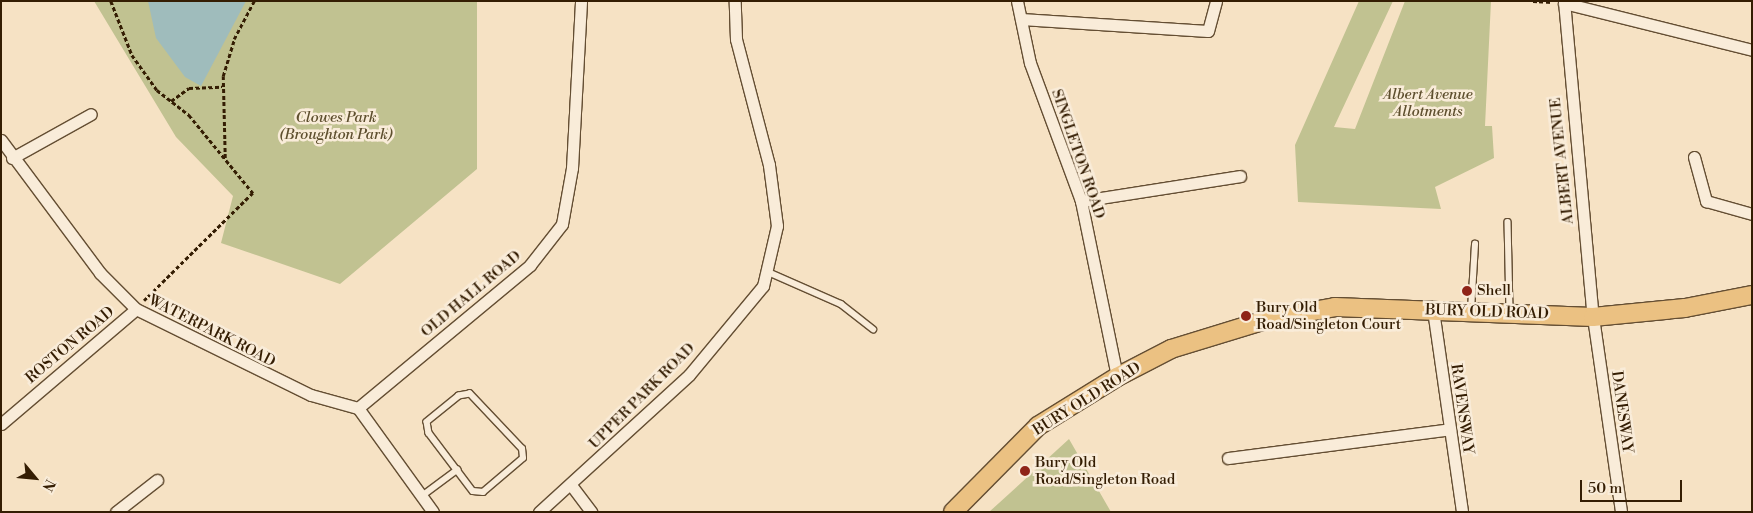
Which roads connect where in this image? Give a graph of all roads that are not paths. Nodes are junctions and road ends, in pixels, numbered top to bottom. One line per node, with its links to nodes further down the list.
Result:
1 (580, 1): 26 (street, OLD HALL ROAD)
2 (735, 1): 17 (street, UPPER PARK ROAD)
3 (1017, 1): 6 (street, SINGLETON ROAD)
4 (1216, 1): 6 (street)
5 (1564, 2): 7 (street); 23 (street, ALBERT AVENUE)
6 (1021, 19): 13 (street, SINGLETON ROAD)
7 (1752, 50)
8 (91, 114): 11 (street)
9 (1, 140): 11 (street, WATERPARK ROAD)
10 (1694, 157): 14 (street)
11 (12, 158): 19 (street, WATERPARK ROAD)
12 (1240, 176): 13 (street)
13 (1081, 201): 25 (street, SINGLETON ROAD)
14 (1752, 214)
15 (1508, 222): 22 (lane)
16 (1476, 244): 21 (lane)
17 (766, 271): 24 (lane); 32 (street, UPPER PARK ROAD)
18 (1752, 295): 23 (main road, BURY OLD ROAD)
19 (136, 309): 26 (street, WATERPARK ROAD); 27 (street, ROSTON ROAD)
20 (1433, 310): 21 (main road, BURY OLD ROAD); 25 (main road, BURY OLD ROAD); 28 (street, RAVENSWAY)
21 (1472, 310): 22 (main road, BURY OLD ROAD)
22 (1510, 311): 23 (main road, BURY OLD ROAD)
23 (1594, 317): 40 (street, DANESWAY)
24 (873, 329)
25 (1117, 377): 38 (main road, BURY OLD ROAD)
26 (358, 408): 33 (street)
27 (1, 424)
28 (1450, 429): 29 (street); 39 (street, RAVENSWAY)
29 (1228, 458)
30 (457, 470): 30 (lane); 33 (lane)
31 (157, 480): 34 (street)
32 (571, 485): 36 (street, UPPER PARK ROAD); 37 (street)
33 (422, 496): 35 (street)
34 (116, 512)
35 (433, 512)
36 (539, 512)
37 (591, 512)
38 (953, 512)
39 (1462, 512)
40 (1621, 512)

